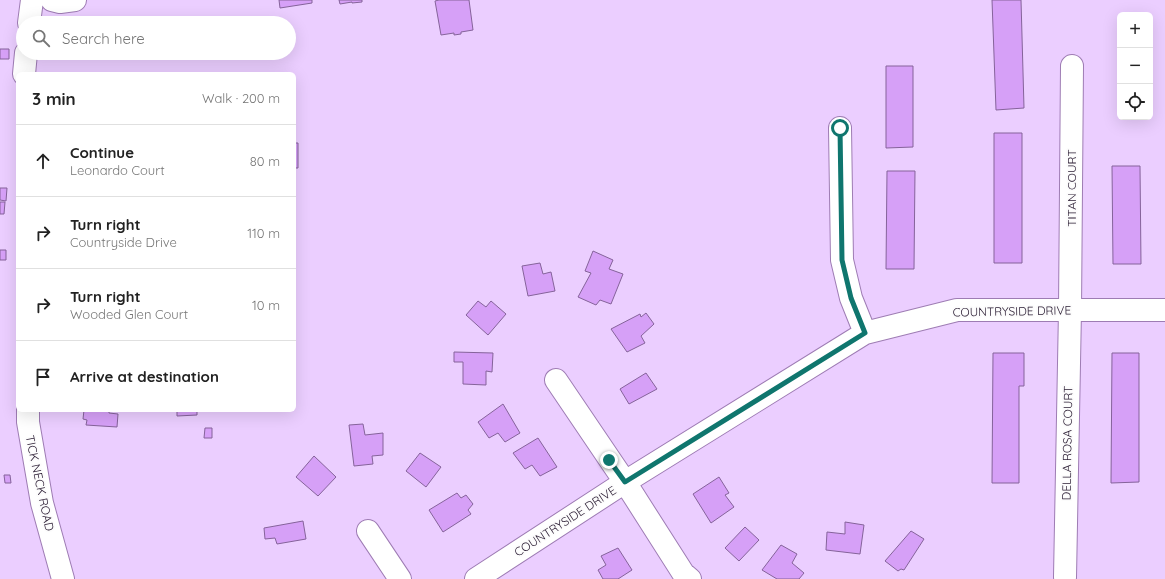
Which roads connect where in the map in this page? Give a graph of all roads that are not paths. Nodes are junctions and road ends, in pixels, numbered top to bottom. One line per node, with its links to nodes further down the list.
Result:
1 (32, 0): 4 (street)
2 (52, 0): 3 (street)
3 (75, 0)
4 (30, 16)
5 (25, 60): 7 (street)
6 (1072, 66): 9 (street, TITAN COURT)
7 (24, 72)
8 (840, 128): 11 (street)
9 (1070, 310): 10 (street, COUNTRYSIDE DRIVE); 11 (street, COUNTRYSIDE DRIVE); 16 (street, DELLA ROSA COURT)
10 (1165, 310)
11 (865, 333): 14 (street, COUNTRYSIDE DRIVE)
12 (556, 380): 14 (street)
13 (28, 412): 17 (street, TICK NECK ROAD)
14 (625, 482): 19 (street, COUNTRYSIDE DRIVE); 20 (street)
15 (368, 531): 18 (street)
16 (1065, 577)
17 (63, 579)
18 (400, 579)
19 (476, 579)
20 (690, 579)

